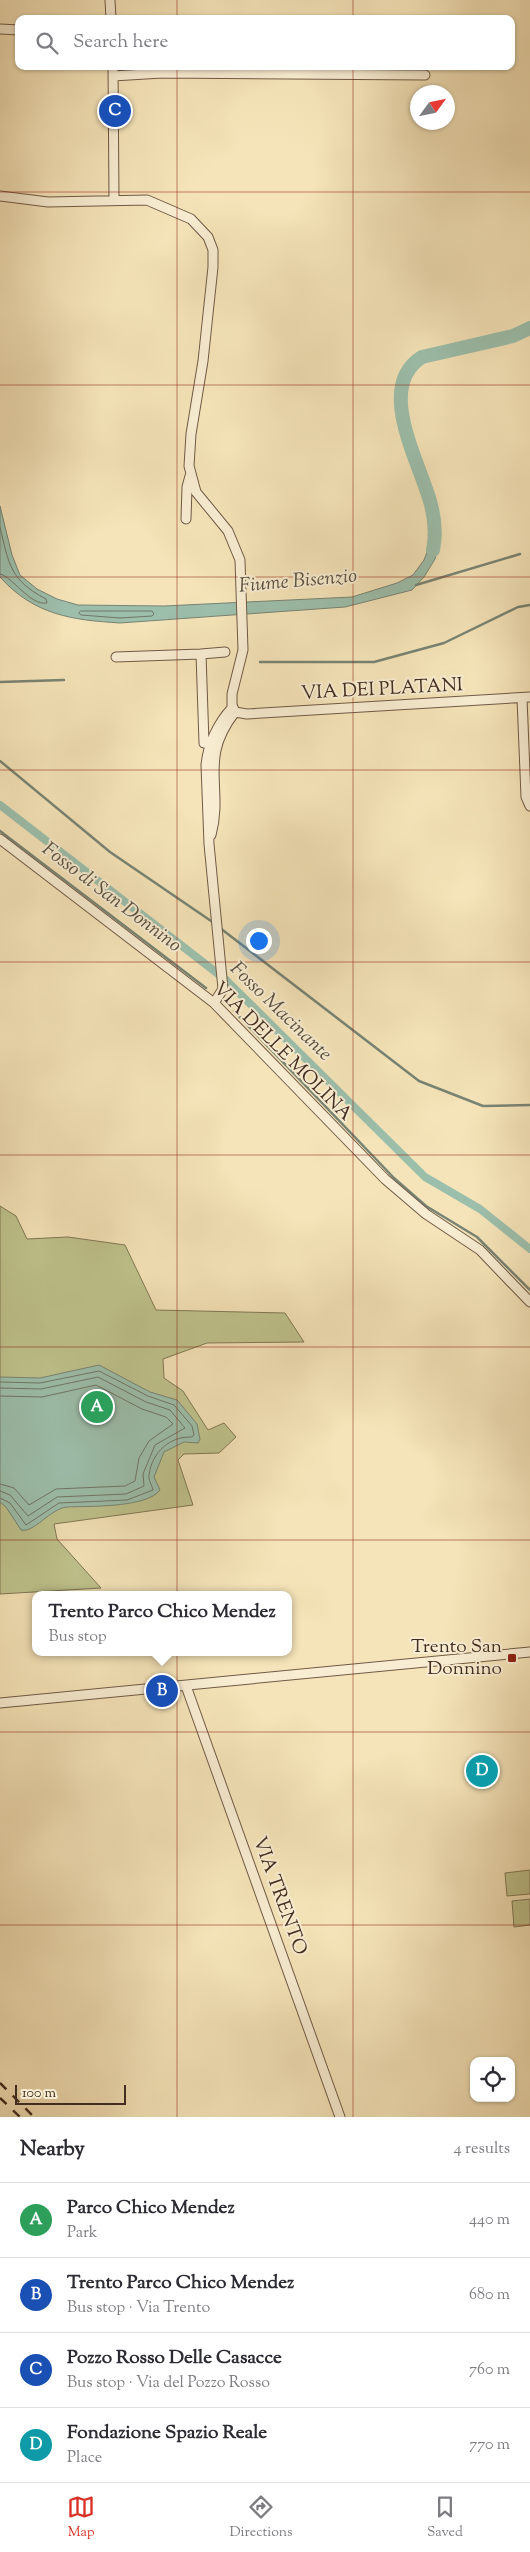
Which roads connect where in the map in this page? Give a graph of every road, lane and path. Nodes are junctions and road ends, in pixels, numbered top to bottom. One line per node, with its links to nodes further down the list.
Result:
1 (110, 0): 2 (street)
2 (111, 15)
3 (0, 29): 4 (street)
4 (15, 30)
5 (113, 70): 7 (street)
6 (425, 75): 7 (street)
7 (113, 76): 9 (street)
8 (0, 196): 9 (street)
9 (114, 200): 10 (street)
10 (191, 475): 11 (street); 16 (street)
11 (186, 519)
12 (226, 652): 13 (street)
13 (201, 654): 14 (street); 17 (street)
14 (116, 657)
15 (526, 697): 16 (street, VIA DEI PLATANI); 18 (street)
16 (234, 710): 17 (street)
17 (213, 746): 20 (street)
18 (530, 806)
19 (0, 838): 20 (street, VIA DELLE MOLINA)
20 (214, 1003): 21 (street, VIA DELLE MOLINA)
21 (530, 1302)
22 (530, 1652): 23 (street)
23 (186, 1686): 24 (street); 25 (street, VIA TRENTO)
24 (0, 1703)
25 (340, 2117)

